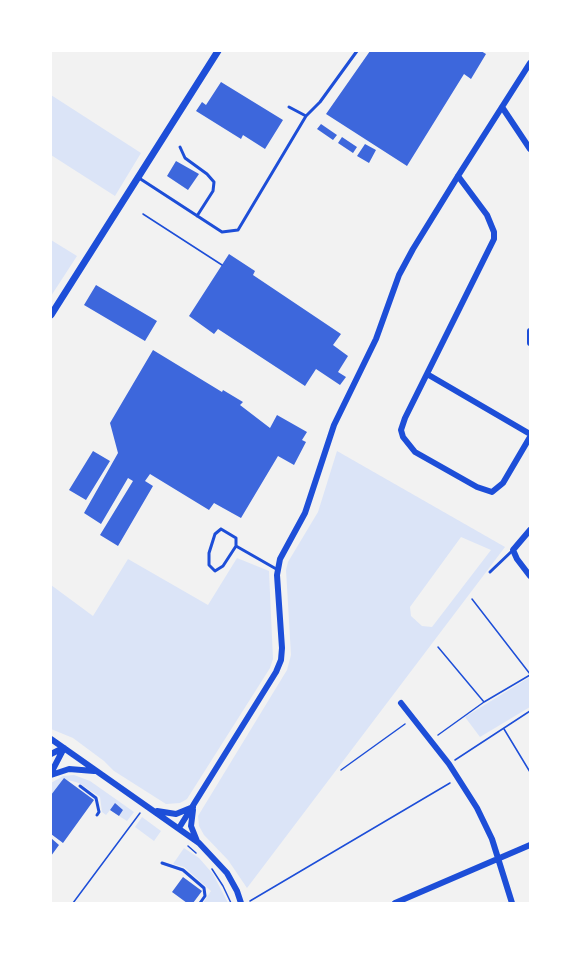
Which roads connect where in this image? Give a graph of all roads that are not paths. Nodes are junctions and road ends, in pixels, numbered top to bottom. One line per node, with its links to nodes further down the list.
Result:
1 (218, 51): 10 (street)
2 (357, 51): 6 (lane)
3 (530, 63): 5 (street)
4 (289, 107): 6 (lane)
5 (502, 107): 8 (street); 9 (street)
6 (306, 116): 11 (lane)
7 (180, 147): 11 (lane)
8 (530, 149)
9 (458, 176): 16 (street); 21 (street)
10 (138, 177): 11 (lane); 12 (street)
11 (197, 216)
12 (53, 312): 13 (street)
13 (51, 319)
14 (530, 332): 15 (street)
15 (530, 343)
16 (427, 374): 17 (street); 17 (street)
17 (530, 435)
18 (530, 530): 20 (street)
19 (236, 546): 19 (lane); 21 (lane)
20 (513, 550): 22 (lane); 23 (street)
21 (278, 570): 31 (street)
22 (490, 572)
23 (530, 576)
24 (401, 703): 37 (street)
25 (51, 739): 26 (street)
26 (64, 748): 27 (street); 28 (street); 29 (street)
27 (51, 754)
28 (98, 772): 29 (street); 32 (street)
29 (51, 774)
30 (80, 786): 33 (lane)
31 (193, 807): 32 (street); 34 (street); 35 (street)
32 (154, 811): 34 (street)
33 (97, 815)
34 (179, 828): 35 (street)
35 (199, 843): 40 (street)
36 (530, 845): 37 (street)
37 (498, 859): 41 (street); 42 (street)
38 (162, 863): 39 (lane)
39 (200, 903)
40 (241, 903)
41 (395, 903)
42 (512, 903)

